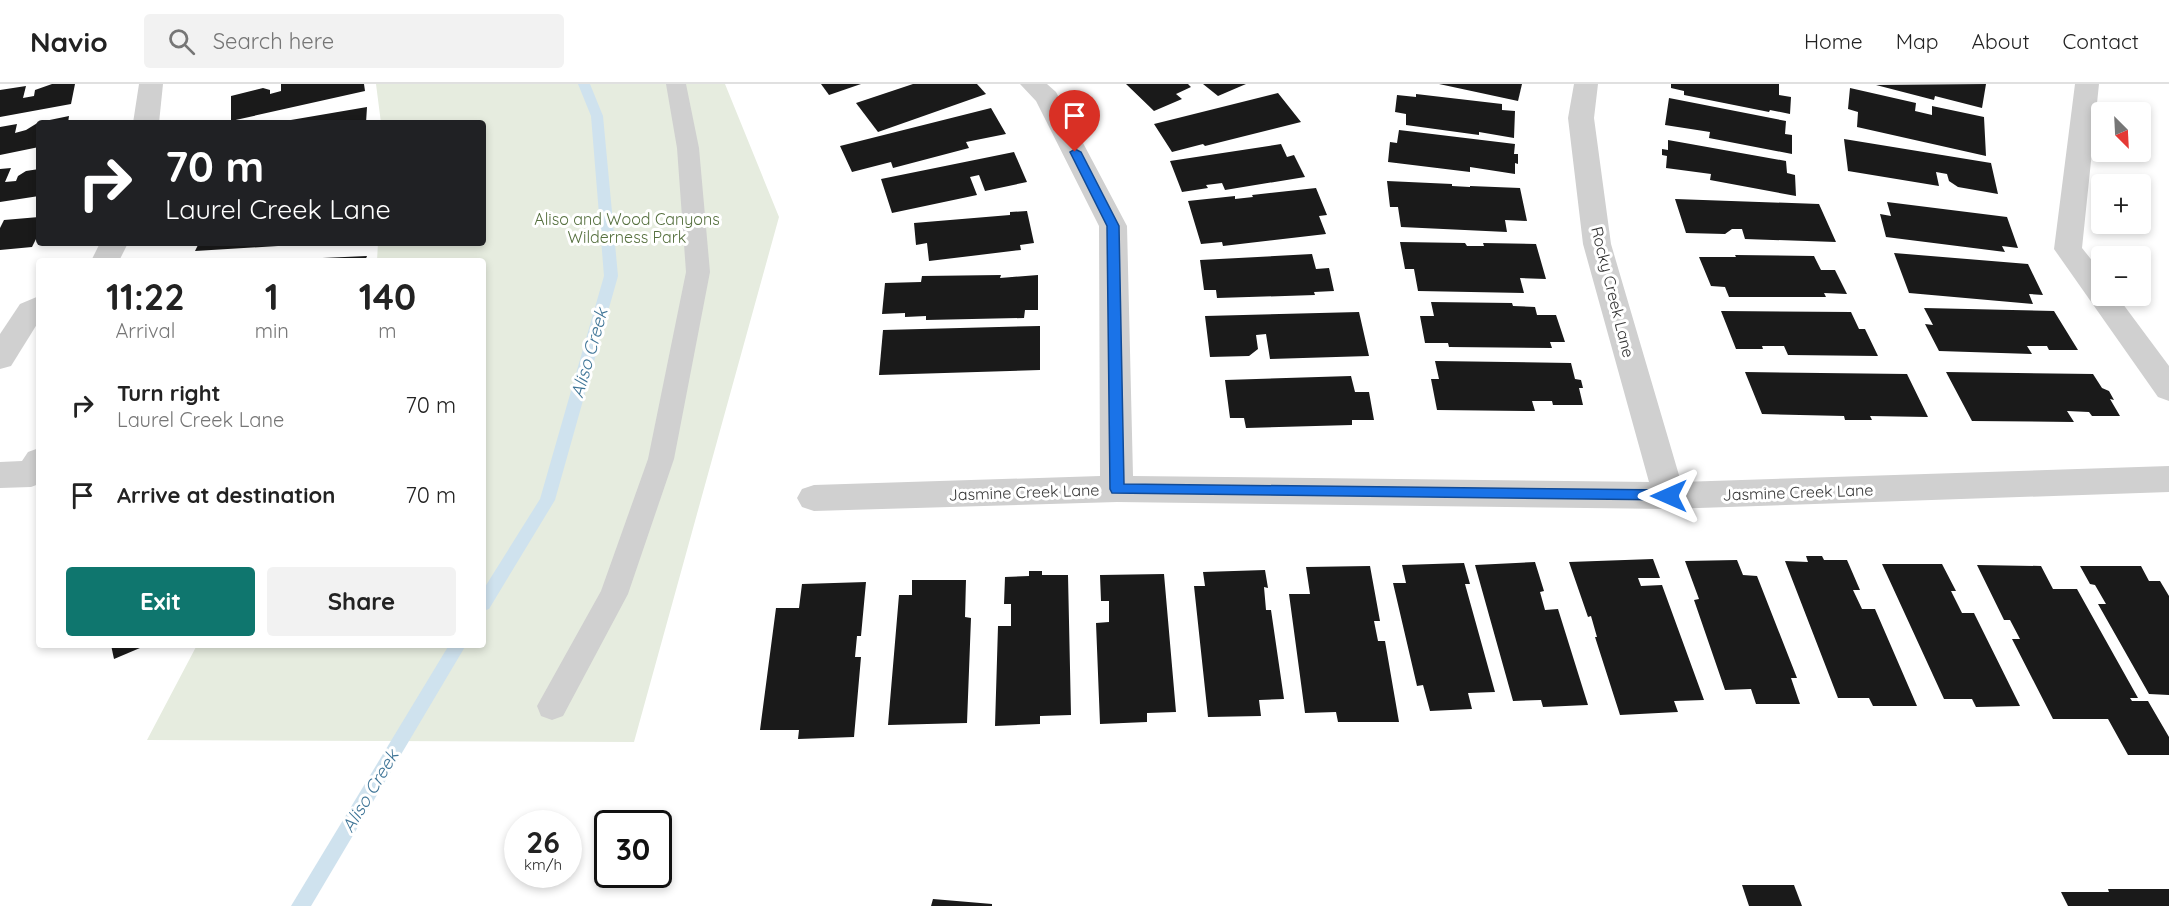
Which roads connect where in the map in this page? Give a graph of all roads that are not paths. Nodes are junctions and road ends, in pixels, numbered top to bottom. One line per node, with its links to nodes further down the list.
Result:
1 (151, 84): 6 (street)
2 (676, 84): 18 (lane)
3 (1032, 84): 15 (street)
4 (1586, 84): 16 (street, Rocky Creek Lane)
5 (2087, 84): 7 (street)
6 (146, 120)
7 (2091, 280)
8 (2110, 306): 11 (street)
9 (36, 308): 10 (street)
10 (0, 358)
11 (2169, 389)
12 (36, 467): 13 (street)
13 (0, 476)
14 (2169, 479): 16 (street, Jasmine Creek Lane)
15 (1117, 489): 16 (street, Jasmine Creek Lane); 17 (street, Jasmine Creek Lane)
16 (1669, 496)
17 (814, 498)
18 (552, 706)

